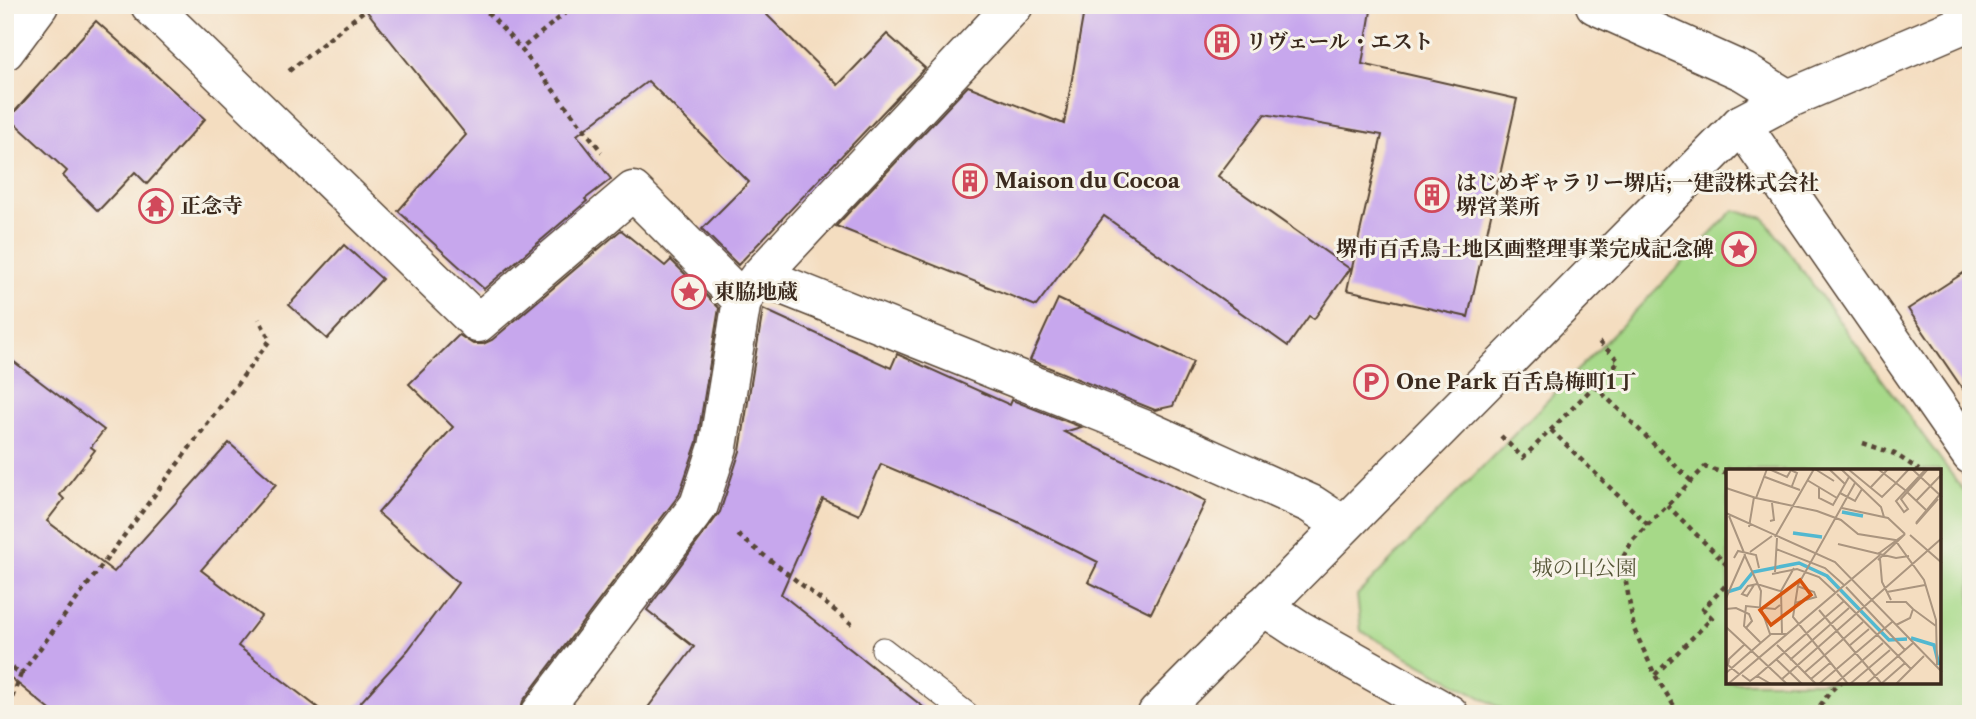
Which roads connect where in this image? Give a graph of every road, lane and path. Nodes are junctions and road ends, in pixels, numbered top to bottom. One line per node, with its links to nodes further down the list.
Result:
1 (39, 5): 10 (street)
2 (150, 5): 12 (street)
3 (372, 5): 12 (path)
4 (481, 5): 9 (path)
5 (575, 5): 9 (path)
6 (1014, 5): 15 (street)
7 (1595, 5): 11 (street)
8 (1971, 21): 11 (street)
9 (521, 50): 14 (path)
10 (5, 51)
11 (1788, 99): 13 (street)
12 (251, 102): 14 (street)
13 (1741, 124): 22 (street); 28 (street)
14 (633, 191): 15 (street)
15 (751, 288): 26 (street); 28 (street)
16 (259, 319): 35 (path)
17 (1588, 331): 18 (path)
18 (1595, 386): 20 (path); 25 (path)
19 (1493, 428): 20 (path)
20 (1551, 430): 29 (path)
21 (1863, 443): 23 (path)
22 (1971, 455)
23 (1916, 469)
24 (1726, 474): 25 (path)
25 (1691, 481): 27 (path)
26 (699, 505): 33 (path); 39 (street)
27 (1667, 505): 29 (path); 30 (path)
28 (1343, 525): 32 (street)
29 (1648, 525): 36 (path)
30 (1726, 565)
31 (1726, 584): 36 (path)
32 (1263, 606): 41 (street); 42 (street)
33 (883, 649): 40 (lane)
34 (5, 662): 35 (path)
35 (21, 674): 38 (path)
36 (1655, 676): 43 (path)
37 (1838, 684): 44 (path)
38 (6, 714)
39 (540, 714)
40 (967, 714)
41 (1157, 714)
42 (1449, 714)
43 (1679, 714)
44 (1815, 714)

